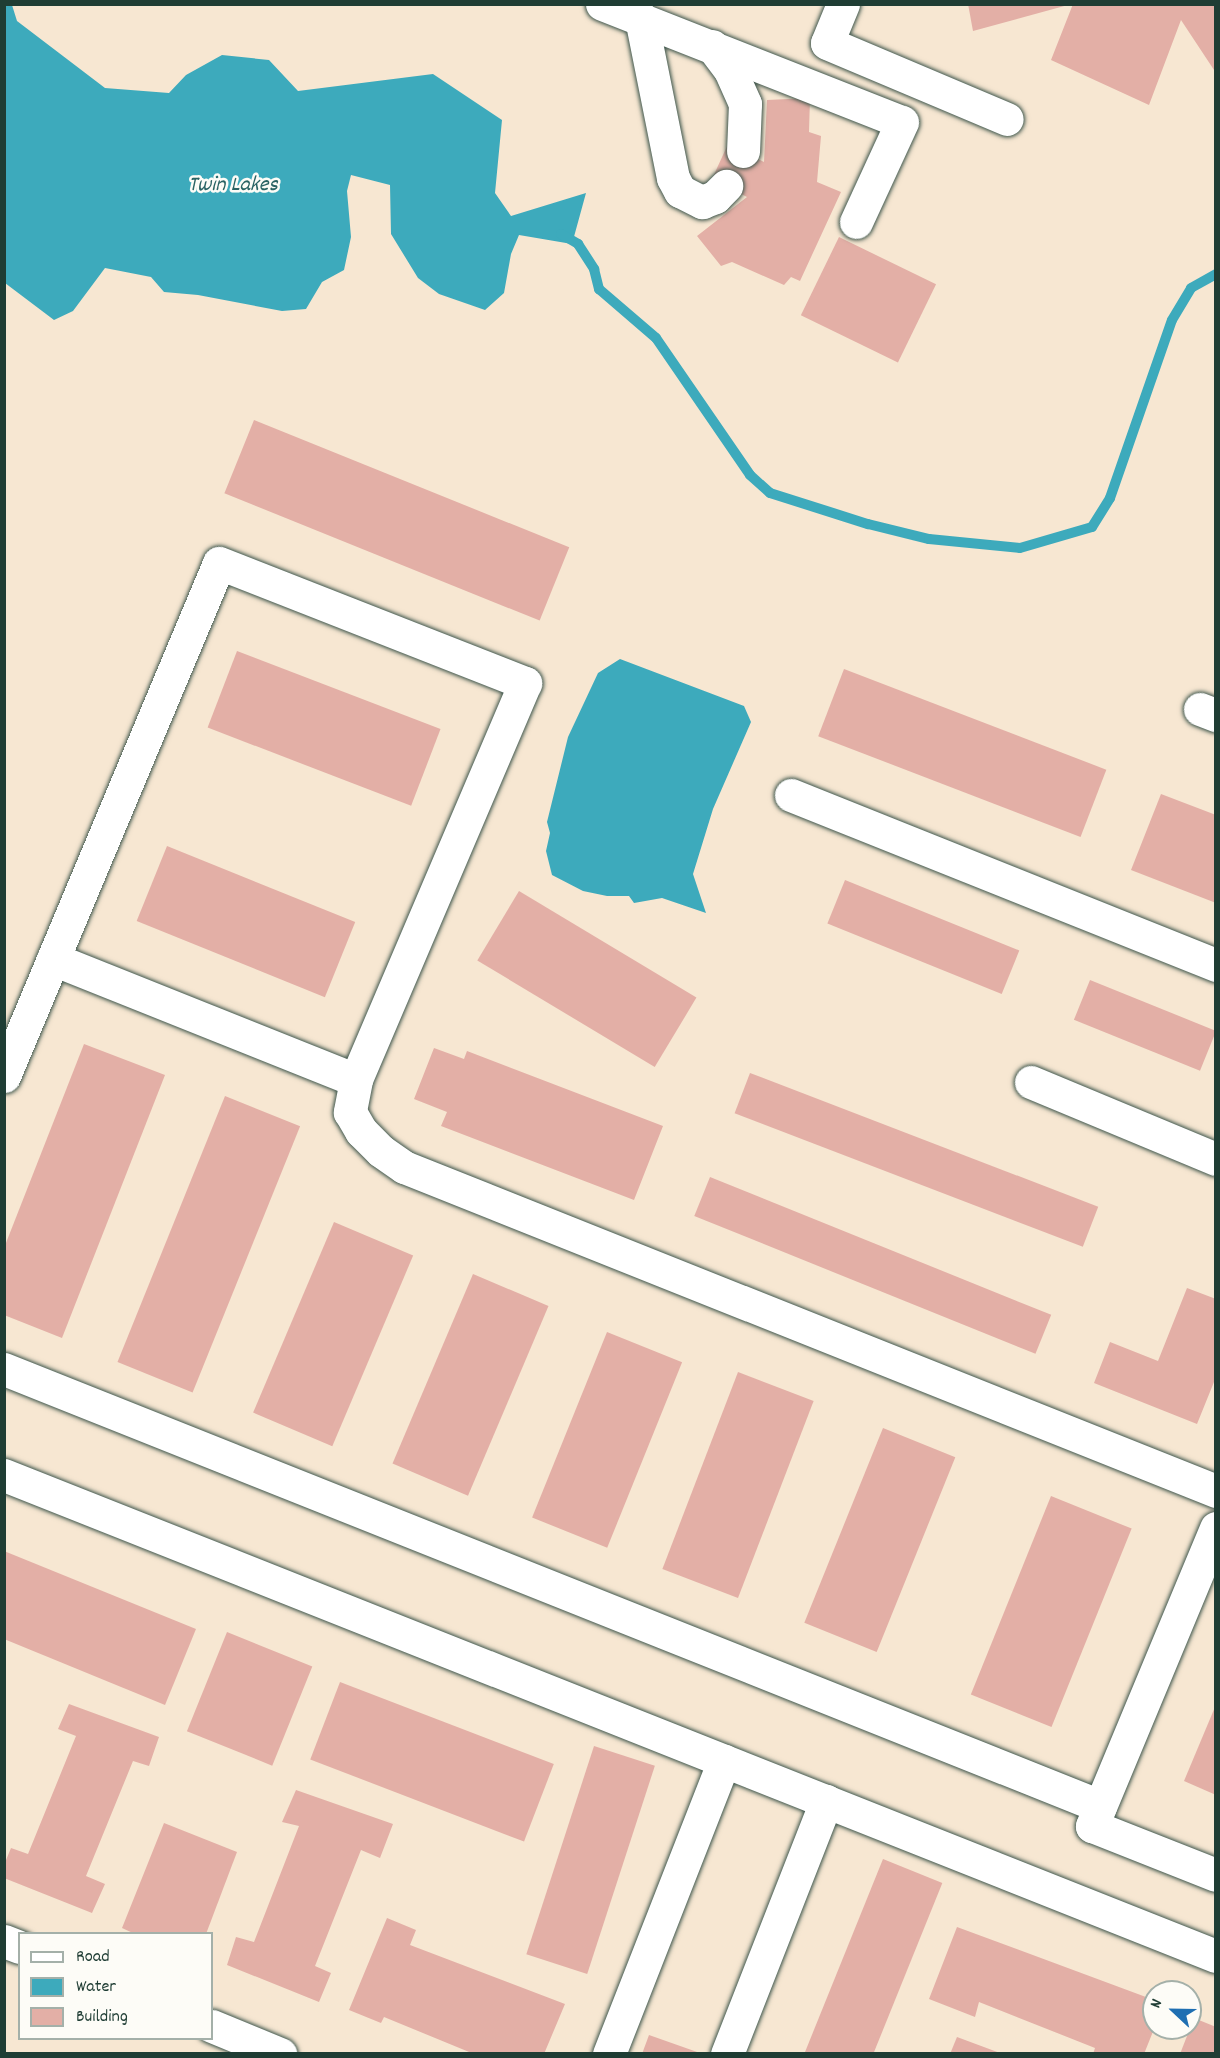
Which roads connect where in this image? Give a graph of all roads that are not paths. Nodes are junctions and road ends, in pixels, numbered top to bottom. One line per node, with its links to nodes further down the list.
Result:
1 (602, 4): 3 (street)
2 (843, 4): 5 (street)
3 (641, 18): 4 (street); 7 (street)
4 (712, 46): 6 (street); 8 (street)
5 (1007, 119)
6 (743, 151)
7 (726, 186)
8 (856, 222)
9 (791, 795): 11 (street)
10 (53, 959): 12 (street); 13 (street); 13 (street)
11 (1215, 965)
12 (4, 1076)
13 (356, 1080): 18 (street)
14 (1031, 1082): 15 (street)
15 (1215, 1159)
16 (4, 1369): 22 (street)
17 (4, 1475): 20 (street)
18 (1215, 1491)
19 (1215, 1528): 22 (street)
20 (724, 1761): 21 (street); 27 (street)
21 (826, 1801): 24 (street); 28 (street)
22 (1100, 1806): 23 (street)
23 (1215, 1875)
24 (1215, 1956)
25 (213, 2026): 26 (street)
26 (280, 2054)
27 (609, 2054)
28 (727, 2054)

